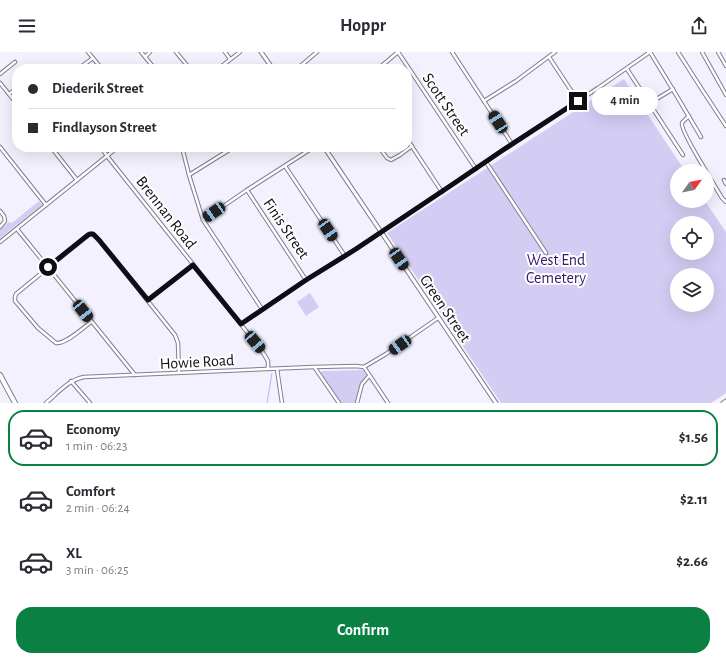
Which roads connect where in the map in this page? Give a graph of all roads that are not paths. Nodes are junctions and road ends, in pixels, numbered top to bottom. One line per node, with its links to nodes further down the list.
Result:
1 (88, 52): 18 (street)
2 (141, 52): 16 (street)
3 (150, 52): 16 (street)
4 (176, 52): 26 (street)
5 (224, 52): 19 (street)
6 (240, 52): 19 (street)
7 (261, 52): 28 (street)
8 (318, 52): 29 (street)
9 (398, 52): 30 (street); 31 (street, Scott Street)
10 (452, 52): 42 (street)
11 (555, 52): 17 (street)
12 (650, 52): 33 (street); 37 (street)
13 (678, 52): 46 (street)
14 (702, 52): 40 (street)
15 (718, 52): 32 (street)
16 (145, 57): 25 (street)
17 (549, 57): 42 (street); 43 (street)
18 (92, 58): 23 (street); 24 (street)
19 (230, 59): 27 (street)
20 (15, 62): 22 (street)
21 (12, 64): 35 (street)
22 (12, 64)
23 (84, 64)
24 (97, 64)
25 (150, 64)
26 (186, 64)
27 (224, 64)
28 (269, 64)
29 (302, 64)
30 (384, 64)
31 (406, 64)
32 (726, 66)
33 (627, 69): 43 (street); 44 (street)
34 (412, 73): 65 (street, Scott Street)
35 (0, 74)
36 (0, 83): 39 (street)
37 (673, 89): 44 (street); 45 (street)
38 (12, 92): 39 (street)
39 (9, 94): 41 (street)
40 (726, 95)
41 (12, 98)
42 (484, 101): 48 (street)
43 (578, 101): 48 (street)
44 (650, 103): 60 (street)
45 (689, 116): 47 (street); 63 (street)
46 (726, 126)
47 (701, 137)
48 (512, 144): 62 (street)
49 (412, 146): 72 (street)
50 (0, 147): 74 (street)
51 (55, 152): 67 (street)
52 (104, 152): 61 (street, Brennan Road)
53 (112, 152): 61 (street)
54 (183, 152): 66 (street)
55 (226, 152): 66 (street)
56 (306, 152): 64 (street)
57 (327, 152): 79 (street, Green Street)
58 (383, 152): 59 (street)
59 (404, 152)
60 (683, 154)
61 (107, 156): 67 (street); 83 (street, Brennan Road)
62 (486, 162): 65 (street); 81 (street)
63 (702, 164)
64 (285, 166): 71 (street); 82 (street)
65 (476, 169): 72 (street)
66 (189, 175): 76 (street)
67 (77, 180): 74 (street)
68 (724, 180): 69 (street)
69 (726, 184)
70 (714, 185): 73 (street)
71 (247, 190): 76 (street); 85 (street, Finis Street)
72 (442, 192): 79 (street)
73 (726, 202)
74 (46, 205): 78 (street)
75 (0, 211): 77 (street)
76 (203, 220): 87 (street)
77 (0, 227)
78 (17, 229): 80 (street); 84 (street)
79 (381, 233): 82 (street); 88 (street, Green Street)
80 (0, 242)
81 (546, 252)
82 (345, 256): 85 (street)
83 (193, 265): 86 (street); 90 (street, Brennan Road)
84 (48, 267): 86 (street); 89 (street); 89 (street)
85 (306, 280): 87 (street)
86 (148, 300): 95 (street)
87 (262, 309): 90 (street)
88 (438, 318): 92 (street); 108 (street, Green Street)
89 (91, 322): 97 (street)
90 (241, 324): 93 (street, Brennan Road)
91 (314, 367): 92 (street, Howie Road); 94 (street, Howie Road); 105 (street)
92 (364, 367): 98 (street)
93 (268, 369): 94 (street, Howie Road); 95 (street, Howie Road)
94 (278, 369): 104 (street)
95 (179, 373): 97 (street, Howie Road)
96 (0, 375): 101 (highway)
97 (135, 376): 99 (street, Howie Road)
98 (369, 376): 106 (street); 107 (street)
99 (71, 381): 102 (street); 103 (street)
100 (726, 401): 109 (street)
101 (15, 403)
102 (46, 403)
103 (90, 403)
104 (282, 403)
105 (339, 403)
106 (357, 403)
107 (388, 403)
108 (496, 403)
109 (723, 403)

